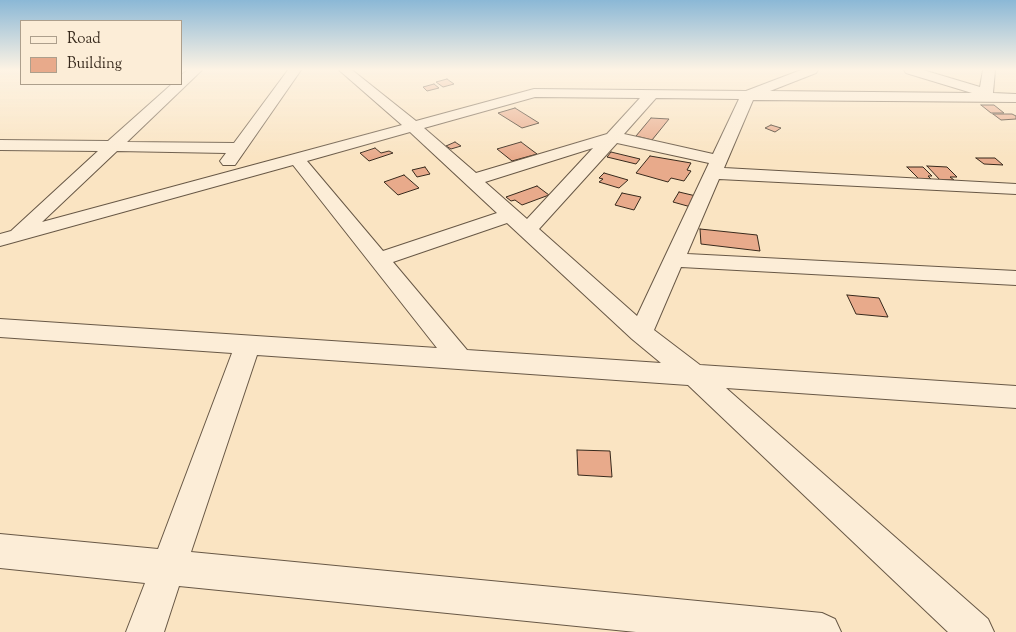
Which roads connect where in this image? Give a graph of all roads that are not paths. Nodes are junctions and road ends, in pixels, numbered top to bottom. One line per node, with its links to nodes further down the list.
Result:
1 (162, 99): 12 (street)
2 (273, 99): 13 (street)
3 (381, 99): 9 (street)
4 (510, 99): 9 (street)
5 (647, 99): 10 (street)
6 (746, 99): 15 (street)
7 (1004, 99): 8 (street)
8 (1016, 104)
9 (413, 126): 14 (street); 16 (street)
10 (613, 137): 15 (street); 16 (street); 19 (street)
11 (0, 145): 12 (street)
12 (112, 146): 13 (street); 20 (street)
13 (238, 148): 17 (street)
14 (296, 158): 17 (street); 22 (street)
15 (716, 166): 18 (street); 23 (street)
16 (473, 180): 19 (street)
17 (215, 181): 20 (street)
18 (1016, 189)
19 (519, 223): 22 (street); 26 (street)
20 (17, 235): 21 (street)
21 (0, 240)
22 (378, 259): 28 (street)
23 (674, 260): 24 (street); 26 (street)
24 (1016, 278)
25 (0, 328): 27 (street)
26 (640, 333): 29 (street)
27 (248, 345): 28 (street); 32 (street)
28 (460, 359): 29 (street)
29 (694, 375): 30 (street); 35 (street)
30 (1016, 396)
31 (0, 551): 32 (street)
32 (168, 567): 33 (street); 34 (street)
33 (145, 632)
34 (822, 632)
35 (975, 632)

